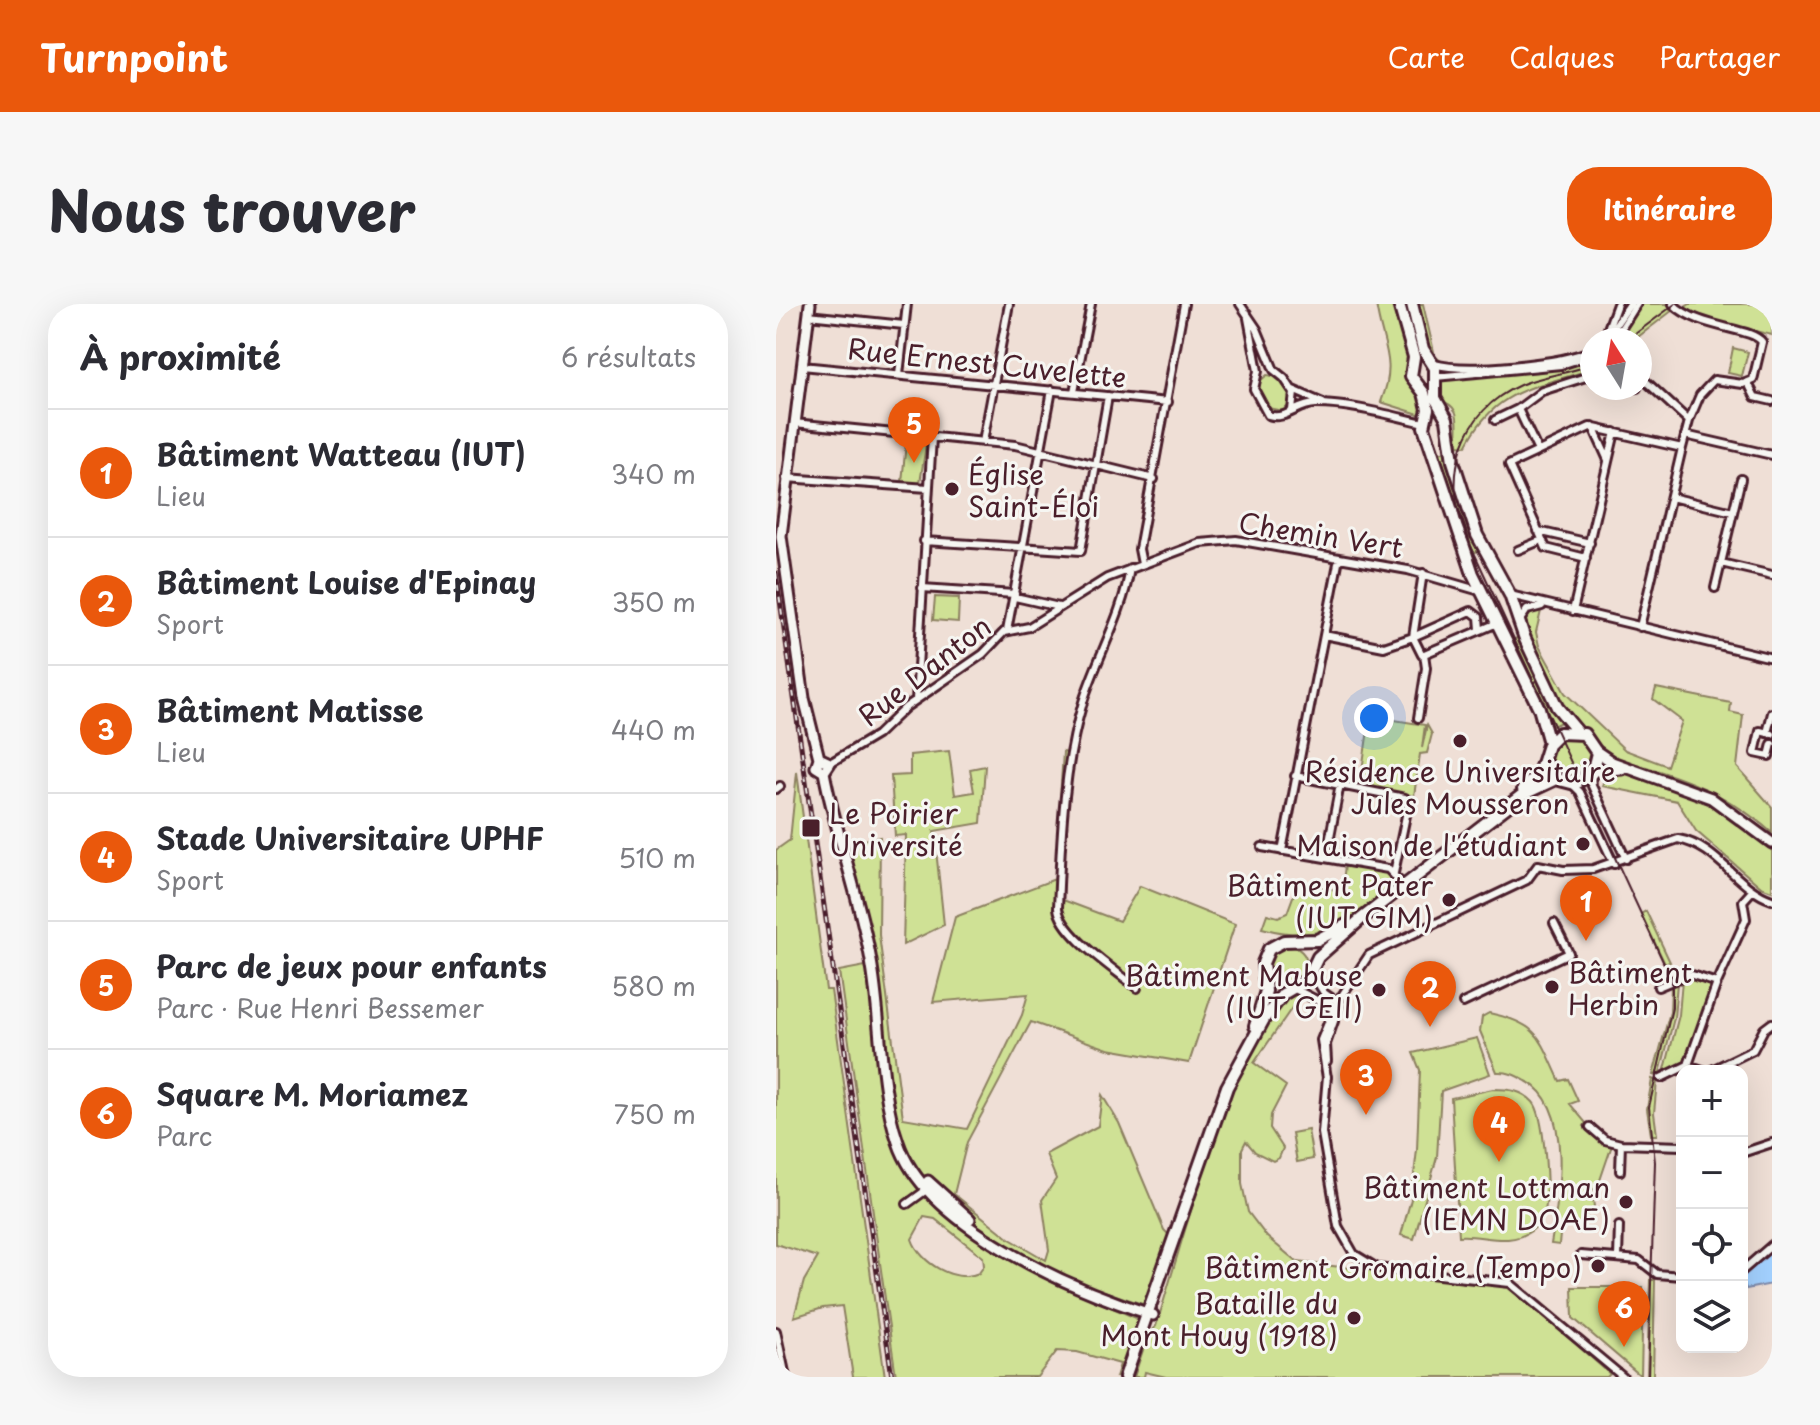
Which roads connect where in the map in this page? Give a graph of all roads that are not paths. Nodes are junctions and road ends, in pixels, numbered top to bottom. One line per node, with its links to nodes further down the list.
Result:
1 (810, 304): 14 (street)
2 (907, 304): 15 (street)
3 (1009, 304): 31 (street)
4 (1091, 304): 34 (street)
5 (1184, 304): 38 (street)
6 (1240, 304): 13 (street)
7 (1399, 304): 22 (main road)
8 (1412, 304): 21 (main road)
9 (1617, 304): 16 (street)
10 (1630, 304): 17 (street)
11 (1637, 304): 18 (street)
12 (1673, 304): 29 (street)
13 (1247, 313): 24 (street); 26 (street)
14 (808, 315): 15 (street); 23 (street)
15 (904, 325): 25 (street)
16 (1610, 328)
17 (1612, 328)
18 (1622, 328)
19 (1580, 355): 21 (street)
20 (1580, 357): 27 (street)
21 (1430, 362): 22 (main road); 27 (main road)
22 (1414, 364): 30 (main road)
23 (802, 366): 25 (street, Rue Ernest Cuvelette); 45 (street)
24 (1274, 370): 26 (street); 32 (street)
25 (899, 375): 31 (street, Rue Ernest Cuvelette)
26 (1258, 375): 41 (street)
27 (1434, 379): 30 (main road); 42 (main road)
28 (1580, 379): 40 (street)
29 (1748, 383): 37 (street); 44 (street)
30 (1419, 384): 46 (main road)
31 (994, 385): 33 (street, Rue Ernest Cuvelette); 52 (street)
32 (1292, 389): 39 (street); 41 (street)
33 (1052, 390): 34 (street, Rue Ernest Cuvelette); 54 (street)
34 (1074, 392): 36 (street, Rue Ernest Cuvelette)
35 (1652, 392): 44 (street)
36 (1108, 396): 38 (street, Rue Ernest Cuvelette); 58 (street)
37 (1772, 401)
38 (1168, 402): 60 (street)
39 (1326, 404): 41 (street); 46 (street)
40 (1518, 409): 43 (street); 55 (street)
41 (1292, 410)
42 (1442, 413): 46 (main road); 47 (main road)
43 (1495, 420)
44 (1689, 421): 50 (street)
45 (794, 423): 51 (street); 59 (street)
46 (1426, 423): 47 (main road); 78 (main road)
47 (1448, 426): 72 (main road)
48 (1593, 427): 49 (street); 55 (street); 57 (street)
49 (1615, 432): 53 (street); 57 (street)
50 (1685, 435): 53 (street); 56 (street)
51 (932, 437): 52 (street); 62 (street)
52 (983, 442): 54 (street)
53 (1682, 448): 63 (street)
54 (1041, 451): 58 (street); 69 (street)
55 (1538, 451): 65 (street)
56 (1772, 455)
57 (1608, 460): 68 (street)
58 (1097, 464): 60 (street); 69 (street)
59 (786, 478): 62 (street); 106 (street)
60 (1154, 479): 75 (street)
61 (1741, 479): 64 (street)
62 (928, 488): 67 (street)
63 (1671, 497): 64 (street); 90 (street)
64 (1733, 512): 74 (street)
65 (1538, 531): 66 (street); 68 (street)
66 (1542, 540): 70 (street); 73 (street)
67 (924, 541): 69 (street); 81 (street)
68 (1590, 543): 73 (street)
69 (1023, 549): 85 (street)
70 (1518, 550)
71 (1339, 558): 75 (street, Chemin Vert); 77 (street, Chemin Vert); 94 (street)
72 (1491, 558): 78 (main road); 84 (main road)
73 (1586, 558): 88 (street)
74 (1721, 563): 79 (street); 82 (street)
75 (1142, 564): 76 (street, Chemin Vert)
76 (1130, 568): 87 (street, Rue Danton); 132 (street)
77 (1423, 573): 80 (street, Chemin Vert); 95 (street)
78 (1472, 573): 80 (street); 83 (main road)
79 (1772, 575)
80 (1460, 583): 83 (street, Chemin Vert)
81 (922, 588): 85 (street); 98 (street)
82 (1715, 588)
83 (1480, 591): 91 (main road)
84 (1510, 595): 86 (street); 89 (main road)
85 (1015, 596): 87 (street); 93 (street)
86 (1546, 606): 88 (street); 89 (street)
87 (1059, 607): 93 (street, Rue Danton)
88 (1573, 611): 90 (street)
89 (1520, 622): 91 (main road); 101 (main road)
90 (1640, 627): 97 (street)
91 (1498, 628): 92 (street); 103 (main road)
92 (1480, 629): 95 (street); 96 (street)
93 (1007, 631): 98 (street, Rue Danton)
94 (1324, 635): 95 (street); 112 (street)
95 (1413, 637): 96 (street)
96 (1424, 654): 100 (street)
97 (1772, 658)
98 (916, 700): 108 (street, Rue Danton)
99 (1772, 713): 102 (street)
100 (1418, 718)
101 (1579, 732): 103 (main road); 105 (main road)
102 (1770, 733): 104 (street)
103 (1549, 743): 107 (main road)
104 (1772, 744)
105 (1596, 751): 109 (street); 111 (main road)
106 (819, 758): 108 (street); 110 (street)
107 (1545, 762): 113 (main road); 123 (main road)
108 (830, 763): 110 (street)
109 (1639, 771): 111 (street); 116 (street)
110 (824, 772): 148 (street)
111 (1592, 773): 115 (main road); 120 (street)
112 (1295, 776): 114 (street); 118 (street)
113 (1556, 779): 115 (main road); 128 (main road)
114 (1340, 784): 119 (street); 122 (street)
115 (1572, 784): 121 (street)
116 (1772, 843)
117 (1262, 847): 118 (street)
118 (1282, 851): 119 (street)
119 (1326, 858): 122 (street)
120 (1626, 859): 121 (street); 124 (street)
121 (1614, 864): 135 (street)
122 (1394, 873): 123 (street)
123 (1401, 883): 127 (main road)
124 (1752, 891): 125 (street); 130 (street)
125 (1772, 900)
126 (1554, 923): 134 (street)
127 (1297, 943): 128 (main road); 129 (main road)
128 (1311, 968): 133 (main road); 135 (street)
129 (1267, 977): 133 (main road); 137 (main road)
130 (1717, 983): 131 (street); 138 (street)
131 (1658, 987)
132 (1137, 988)
133 (1291, 988): 135 (street); 137 (main road)
134 (1463, 1003)
135 (1337, 1006): 161 (street)
136 (1772, 1023): 139 (street)
137 (1239, 1061): 156 (main road)
138 (1688, 1065)
139 (1720, 1065)
140 (1676, 1071): 141 (street)
141 (1661, 1078)
142 (1590, 1127): 144 (street)
143 (1772, 1143): 146 (street)
144 (1621, 1144): 145 (street); 147 (street)
145 (1676, 1146)
146 (1748, 1151)
147 (1620, 1171)
148 (929, 1187): 149 (street); 156 (street)
149 (907, 1204)
150 (1619, 1226): 153 (street)
151 (1772, 1245): 154 (street)
152 (1581, 1255): 153 (street)
153 (1618, 1258): 155 (street)
154 (1748, 1266)
155 (1676, 1276)
156 (1150, 1314): 159 (main road); 160 (main road)
157 (776, 1331): 158 (street)
158 (786, 1377)
159 (1125, 1377)
160 (1132, 1377)
161 (1623, 1377)

